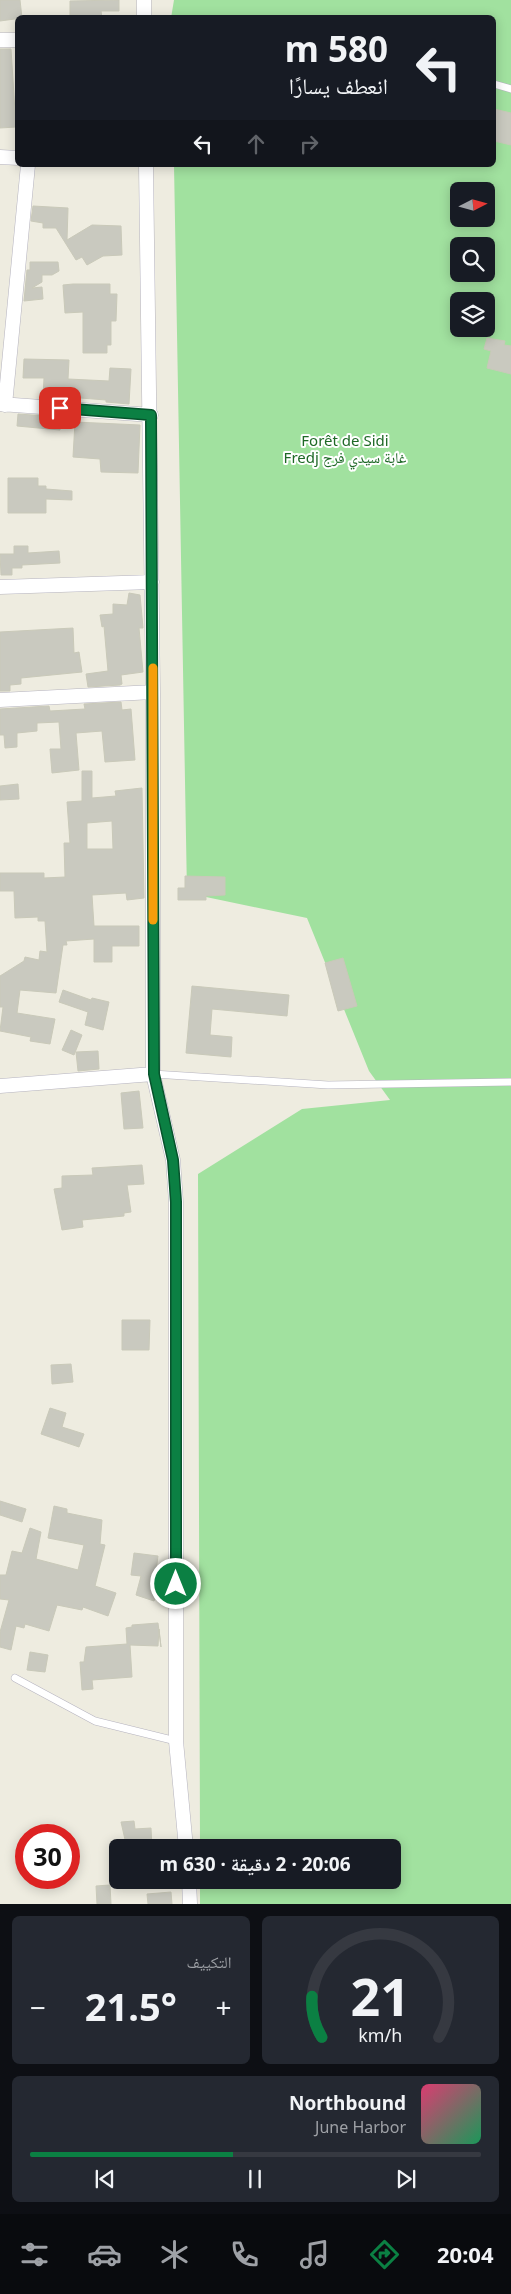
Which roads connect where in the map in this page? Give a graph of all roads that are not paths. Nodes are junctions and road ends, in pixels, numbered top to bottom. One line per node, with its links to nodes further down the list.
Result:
1 (144, 0): 2 (street)
2 (144, 15)
3 (0, 40): 4 (street)
4 (15, 40)
5 (496, 85): 6 (lane)
6 (511, 90)
7 (0, 157): 8 (street)
8 (15, 158)
9 (28, 167): 11 (street)
10 (146, 167): 12 (street)
11 (2, 404): 12 (street)
12 (151, 415): 13 (street)
13 (152, 582): 14 (street); 15 (street)
14 (0, 587)
15 (153, 692): 16 (street); 17 (street)
16 (0, 700)
17 (154, 1074): 18 (lane); 19 (street); 21 (street)
18 (511, 1082)
19 (0, 1086)
20 (15, 1678): 21 (lane)
21 (176, 1741): 22 (street)
22 (185, 1839)
23 (189, 1889): 24 (street)
24 (190, 1904)

